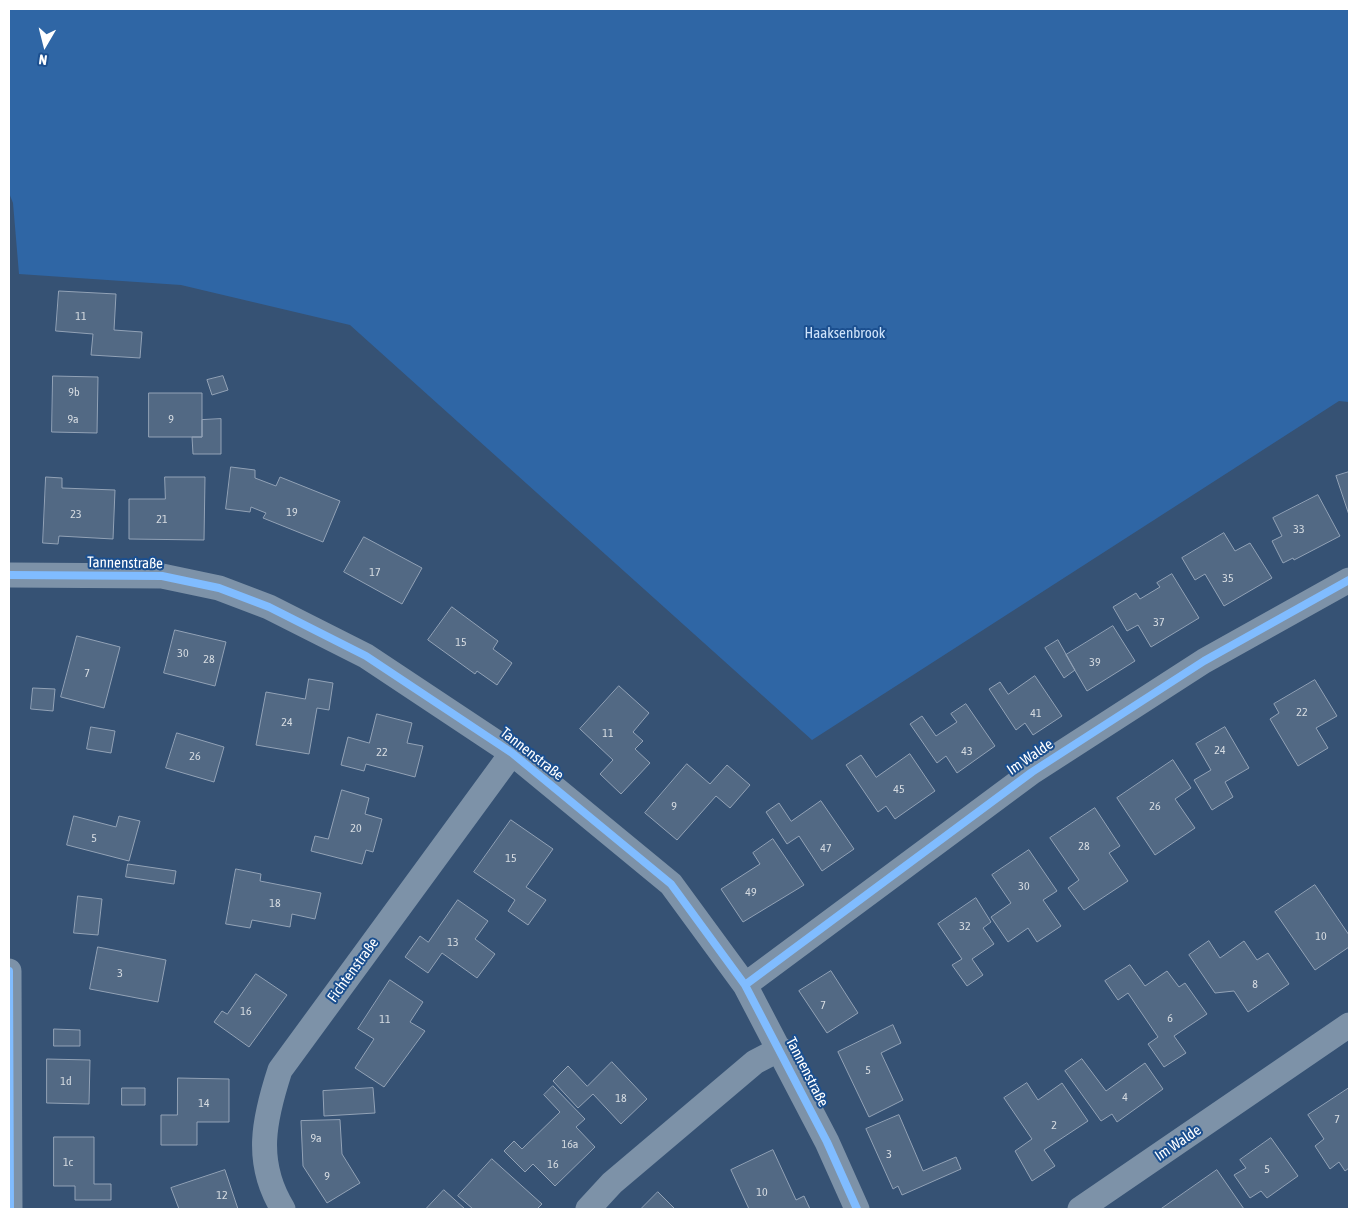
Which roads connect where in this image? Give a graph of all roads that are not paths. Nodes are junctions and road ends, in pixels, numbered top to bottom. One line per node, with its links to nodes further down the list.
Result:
1 (9, 575): 3 (street, Tannenstraße)
2 (1349, 580): 5 (street, Im Walde)
3 (512, 753): 5 (street, Tannenstraße); 9 (street, Fichtenstraße)
4 (9, 972): 8 (street)
5 (745, 985): 7 (street, Tannenstraße)
6 (1349, 1025): 12 (street, Im Walde)
7 (780, 1049): 10 (street, Tannenstraße); 11 (street, Tannenstraße)
8 (10, 1209)
9 (283, 1209)
10 (588, 1209)
11 (857, 1209)
12 (1080, 1209)

